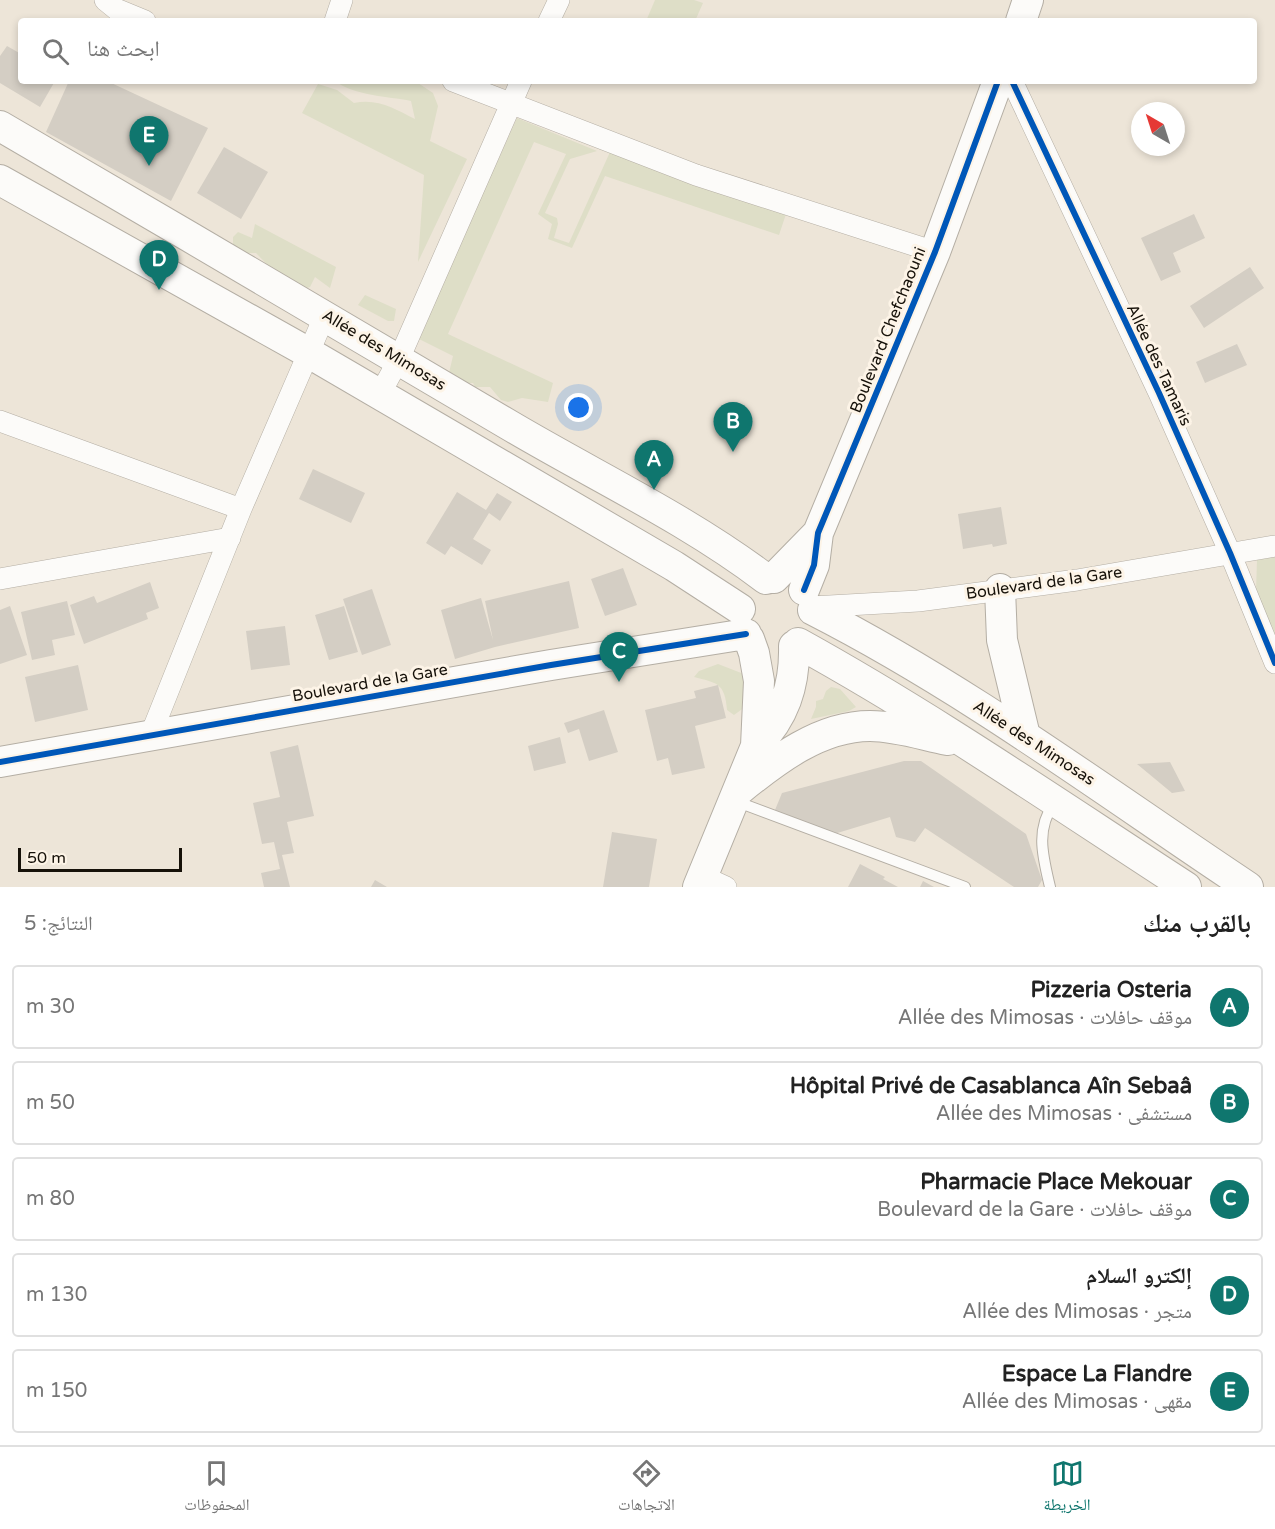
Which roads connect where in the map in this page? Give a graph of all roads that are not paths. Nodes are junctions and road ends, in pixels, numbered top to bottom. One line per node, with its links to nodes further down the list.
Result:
1 (105, 0): 5 (street)
2 (342, 0): 6 (street)
3 (559, 0): 7 (street)
4 (1028, 0): 8 (main road)
5 (138, 18)
6 (336, 18)
7 (550, 18)
8 (1021, 18)
9 (461, 84): 13 (street)
10 (520, 84): 13 (street)
11 (997, 84): 16 (main road, Boulevard Chefchaouni)
12 (1013, 84): 26 (street, Allée des Tamaris)
13 (511, 103): 16 (street); 19 (street)
14 (0, 126): 17 (main road, Allée des Mimosas)
15 (0, 180): 18 (main road)
16 (935, 252): 23 (main road, Boulevard Chefchaouni)
17 (325, 315): 18 (street); 19 (main road, Allée des Mimosas)
18 (309, 353): 20 (main road); 22 (street)
19 (399, 358): 20 (street); 27 (main road, Allée des Mimosas)
20 (380, 394): 31 (main road)
21 (0, 421): 22 (street)
22 (241, 509): 24 (street)
23 (818, 533): 27 (main road, Boulevard Chefchaouni); 30 (main road, Boulevard Chefchaouni)
24 (231, 538): 28 (street); 34 (street)
25 (1275, 546): 26 (street, Boulevard de la Gare)
26 (1230, 553): 29 (street, Boulevard de la Gare); 33 (street, Allée des Tamaris)
27 (770, 578): 30 (main road); 31 (main road)
28 (0, 579)
29 (1000, 589): 30 (street, Boulevard de la Gare); 35 (main road)
30 (810, 602): 32 (main road); 35 (main road, Allée des Mimosas)
31 (745, 627): 32 (main road); 34 (main road, Boulevard de la Gare); 37 (main road)
32 (796, 644): 36 (main road); 37 (main road)
33 (1275, 663)
34 (151, 734): 38 (main road, Boulevard de la Gare)
35 (1025, 736): 45 (main road, Allée des Mimosas)
36 (964, 743): 39 (main road); 40 (main road)
37 (756, 746): 39 (main road)
38 (0, 762)
39 (737, 796): 41 (main road); 42 (lane)
40 (1056, 800): 43 (lane); 44 (main road)
41 (708, 883)
42 (965, 887)
43 (1050, 887)
44 (1186, 887)
45 (1248, 887)

